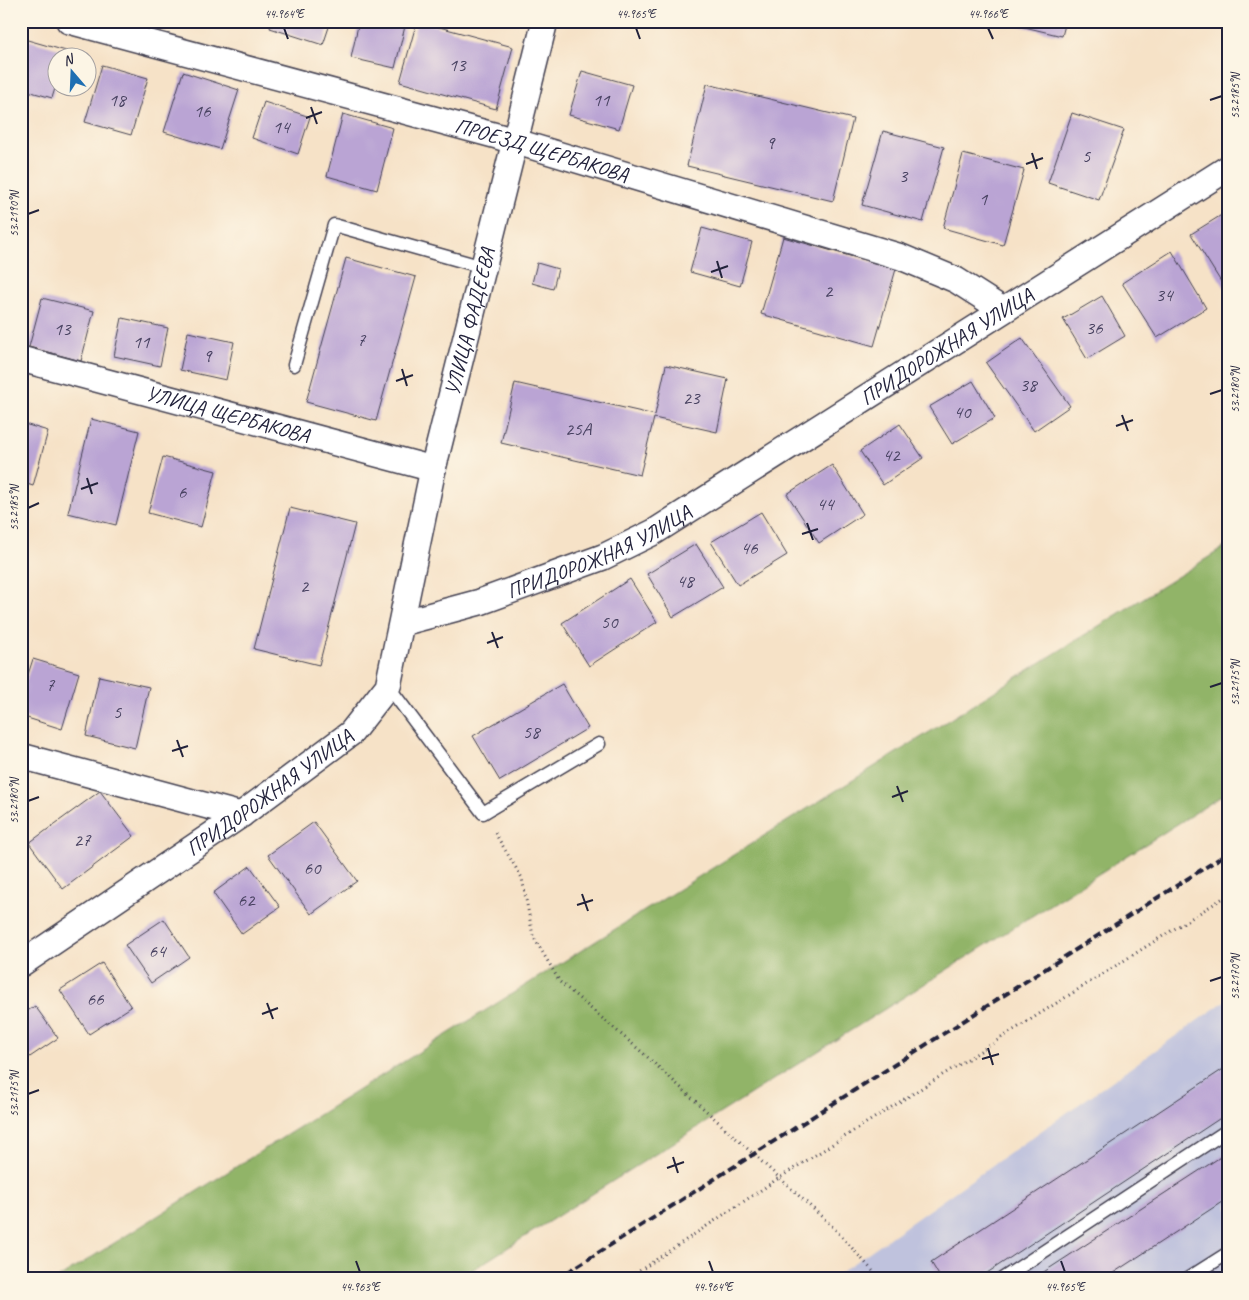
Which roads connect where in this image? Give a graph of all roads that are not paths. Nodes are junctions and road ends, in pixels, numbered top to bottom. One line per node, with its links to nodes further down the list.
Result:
1 (70, 21): 3 (street, ПРОЕЗД ЩЕРБАКОВА)
2 (545, 21): 3 (street, УЛИЦА ФАДЕЕВА)
3 (515, 141): 5 (street, УЛИЦА ФАДЕЕВА); 6 (street, ПРОЕЗД ЩЕРБАКОВА)
4 (1228, 168): 6 (street, ПРИДОРОЖНАЯ УЛИЦА)
5 (483, 267): 8 (lane); 9 (street, УЛИЦА ФАДЕЕВА)
6 (1003, 310): 10 (street, ПРИДОРОЖНАЯ УЛИЦА)
7 (21, 359): 9 (street, УЛИЦА ЩЕРБАКОВА)
8 (294, 365)
9 (433, 469): 10 (street, УЛИЦА ФАДЕЕВА)
10 (402, 623): 11 (street, ПРИДОРОЖНАЯ УЛИЦА)
11 (388, 686): 12 (lane); 14 (street, ПРИДОРОЖНАЯ УЛИЦА)
12 (599, 744)
13 (21, 756): 14 (street)
14 (241, 815): 15 (street, ПРИДОРОЖНАЯ УЛИЦА)
15 (21, 964)
16 (1228, 1130): 18 (lane)
17 (1228, 1253): 19 (lane)
18 (1002, 1279)
19 (1187, 1279)

